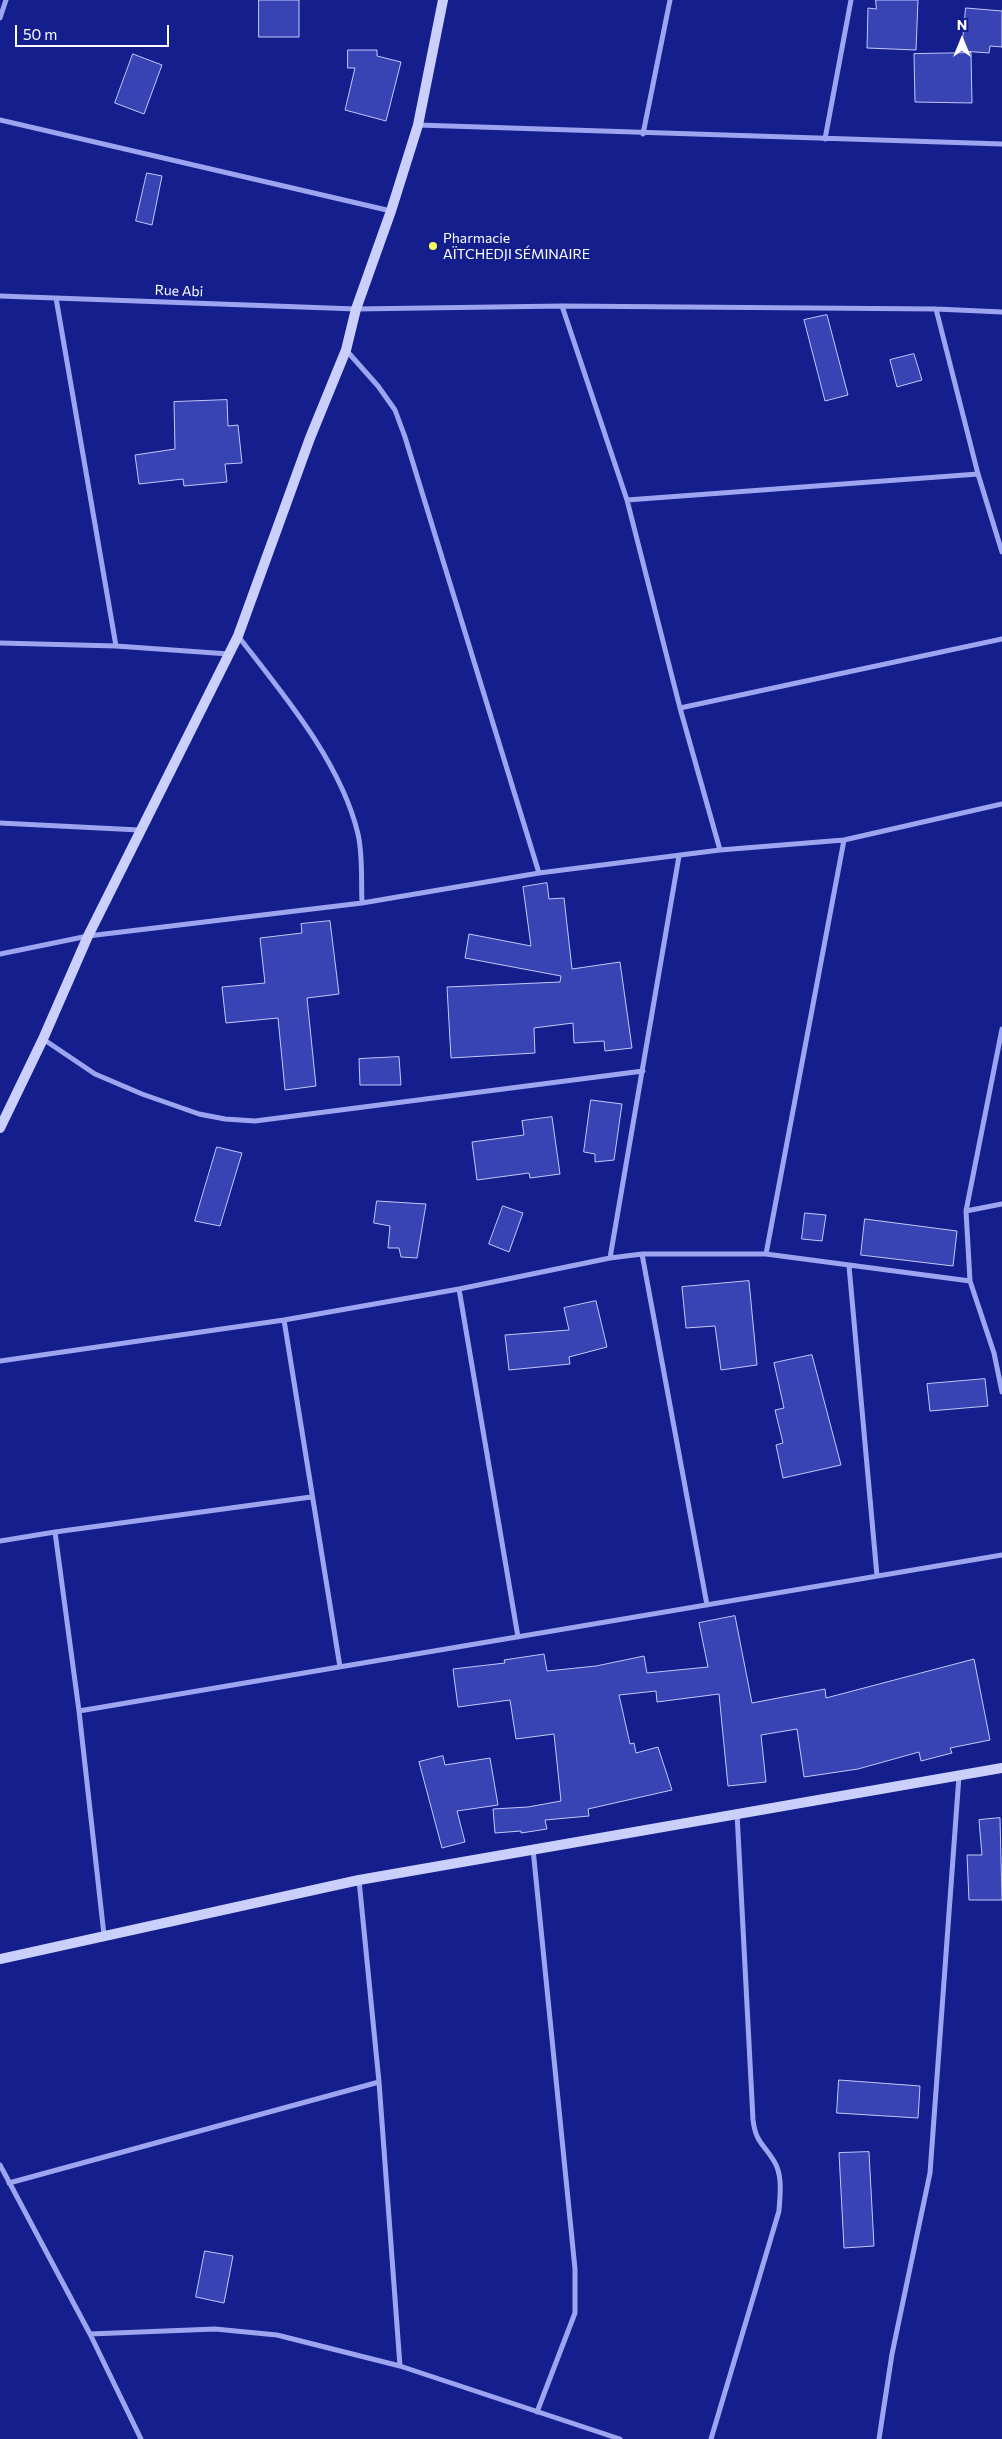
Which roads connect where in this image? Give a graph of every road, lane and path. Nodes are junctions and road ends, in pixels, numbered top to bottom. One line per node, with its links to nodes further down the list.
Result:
1 (6, 0): 5 (street)
2 (443, 0): 7 (street)
3 (670, 0): 8 (street)
4 (851, 0): 9 (street)
5 (0, 18)
6 (0, 120): 11 (street)
7 (418, 125): 8 (street); 11 (street)
8 (643, 134): 9 (street)
9 (825, 139): 10 (street)
10 (1002, 144)
11 (391, 211): 16 (street)
12 (0, 296): 13 (street, Rue Abi)
13 (56, 298): 16 (street, Rue Abi); 25 (street)
14 (562, 306): 15 (street, Rue Abi); 16 (street, Rue Abi); 20 (street)
15 (936, 309): 17 (street, Rue Abi); 19 (street)
16 (356, 310): 18 (street)
17 (1002, 312)
18 (346, 350): 22 (street); 34 (street)
19 (978, 474): 20 (street); 21 (street)
20 (627, 500): 27 (street)
21 (1002, 552)
22 (238, 636): 26 (street); 35 (street)
23 (1002, 639): 27 (street)
24 (0, 643): 25 (street)
25 (116, 646): 26 (street)
26 (230, 654): 30 (street)
27 (680, 708): 32 (street)
28 (1002, 804): 31 (street)
29 (0, 824): 30 (street)
30 (139, 830): 36 (street)
31 (844, 840): 32 (street); 45 (street)
32 (720, 850): 33 (street)
33 (679, 856): 34 (street); 40 (street)
34 (539, 873): 35 (street)
35 (362, 903): 36 (street)
36 (88, 936): 37 (street); 39 (street)
37 (0, 954)
38 (1002, 1029): 43 (street)
39 (43, 1039): 40 (street); 41 (street)
40 (643, 1071): 46 (street)
41 (0, 1128)
42 (1002, 1204): 43 (street)
43 (966, 1210): 48 (street)
44 (642, 1254): 45 (street); 46 (street); 60 (street)
45 (766, 1254): 47 (street)
46 (610, 1258): 49 (street)
47 (849, 1266): 48 (street); 59 (street)
48 (970, 1281): 52 (street)
49 (459, 1289): 50 (street); 61 (street)
50 (284, 1320): 53 (street); 55 (street)
51 (1002, 1352): 52 (street)
52 (994, 1353): 54 (street)
53 (0, 1361)
54 (1002, 1392)
55 (311, 1497): 56 (street); 62 (street)
56 (55, 1532): 57 (street); 63 (street)
57 (0, 1541)
58 (1002, 1555): 59 (street)
59 (877, 1576): 60 (street)
60 (707, 1605): 61 (street)
61 (518, 1637): 62 (street)
62 (340, 1666): 63 (street)
63 (79, 1711): 69 (street)
64 (1002, 1768): 65 (street)
65 (959, 1776): 66 (street); 80 (street)
66 (736, 1813): 67 (street); 79 (street)
67 (533, 1849): 68 (street); 76 (street)
68 (359, 1880): 69 (street); 71 (street)
69 (104, 1935): 70 (street)
70 (0, 1959)
71 (379, 2082): 73 (street); 75 (street)
72 (0, 2164): 73 (street)
73 (9, 2183): 74 (street)
74 (90, 2334): 75 (street); 77 (street)
75 (400, 2366): 76 (street)
76 (537, 2412): 78 (street)
77 (141, 2439)
78 (620, 2439)
79 (711, 2439)
80 (879, 2439)

